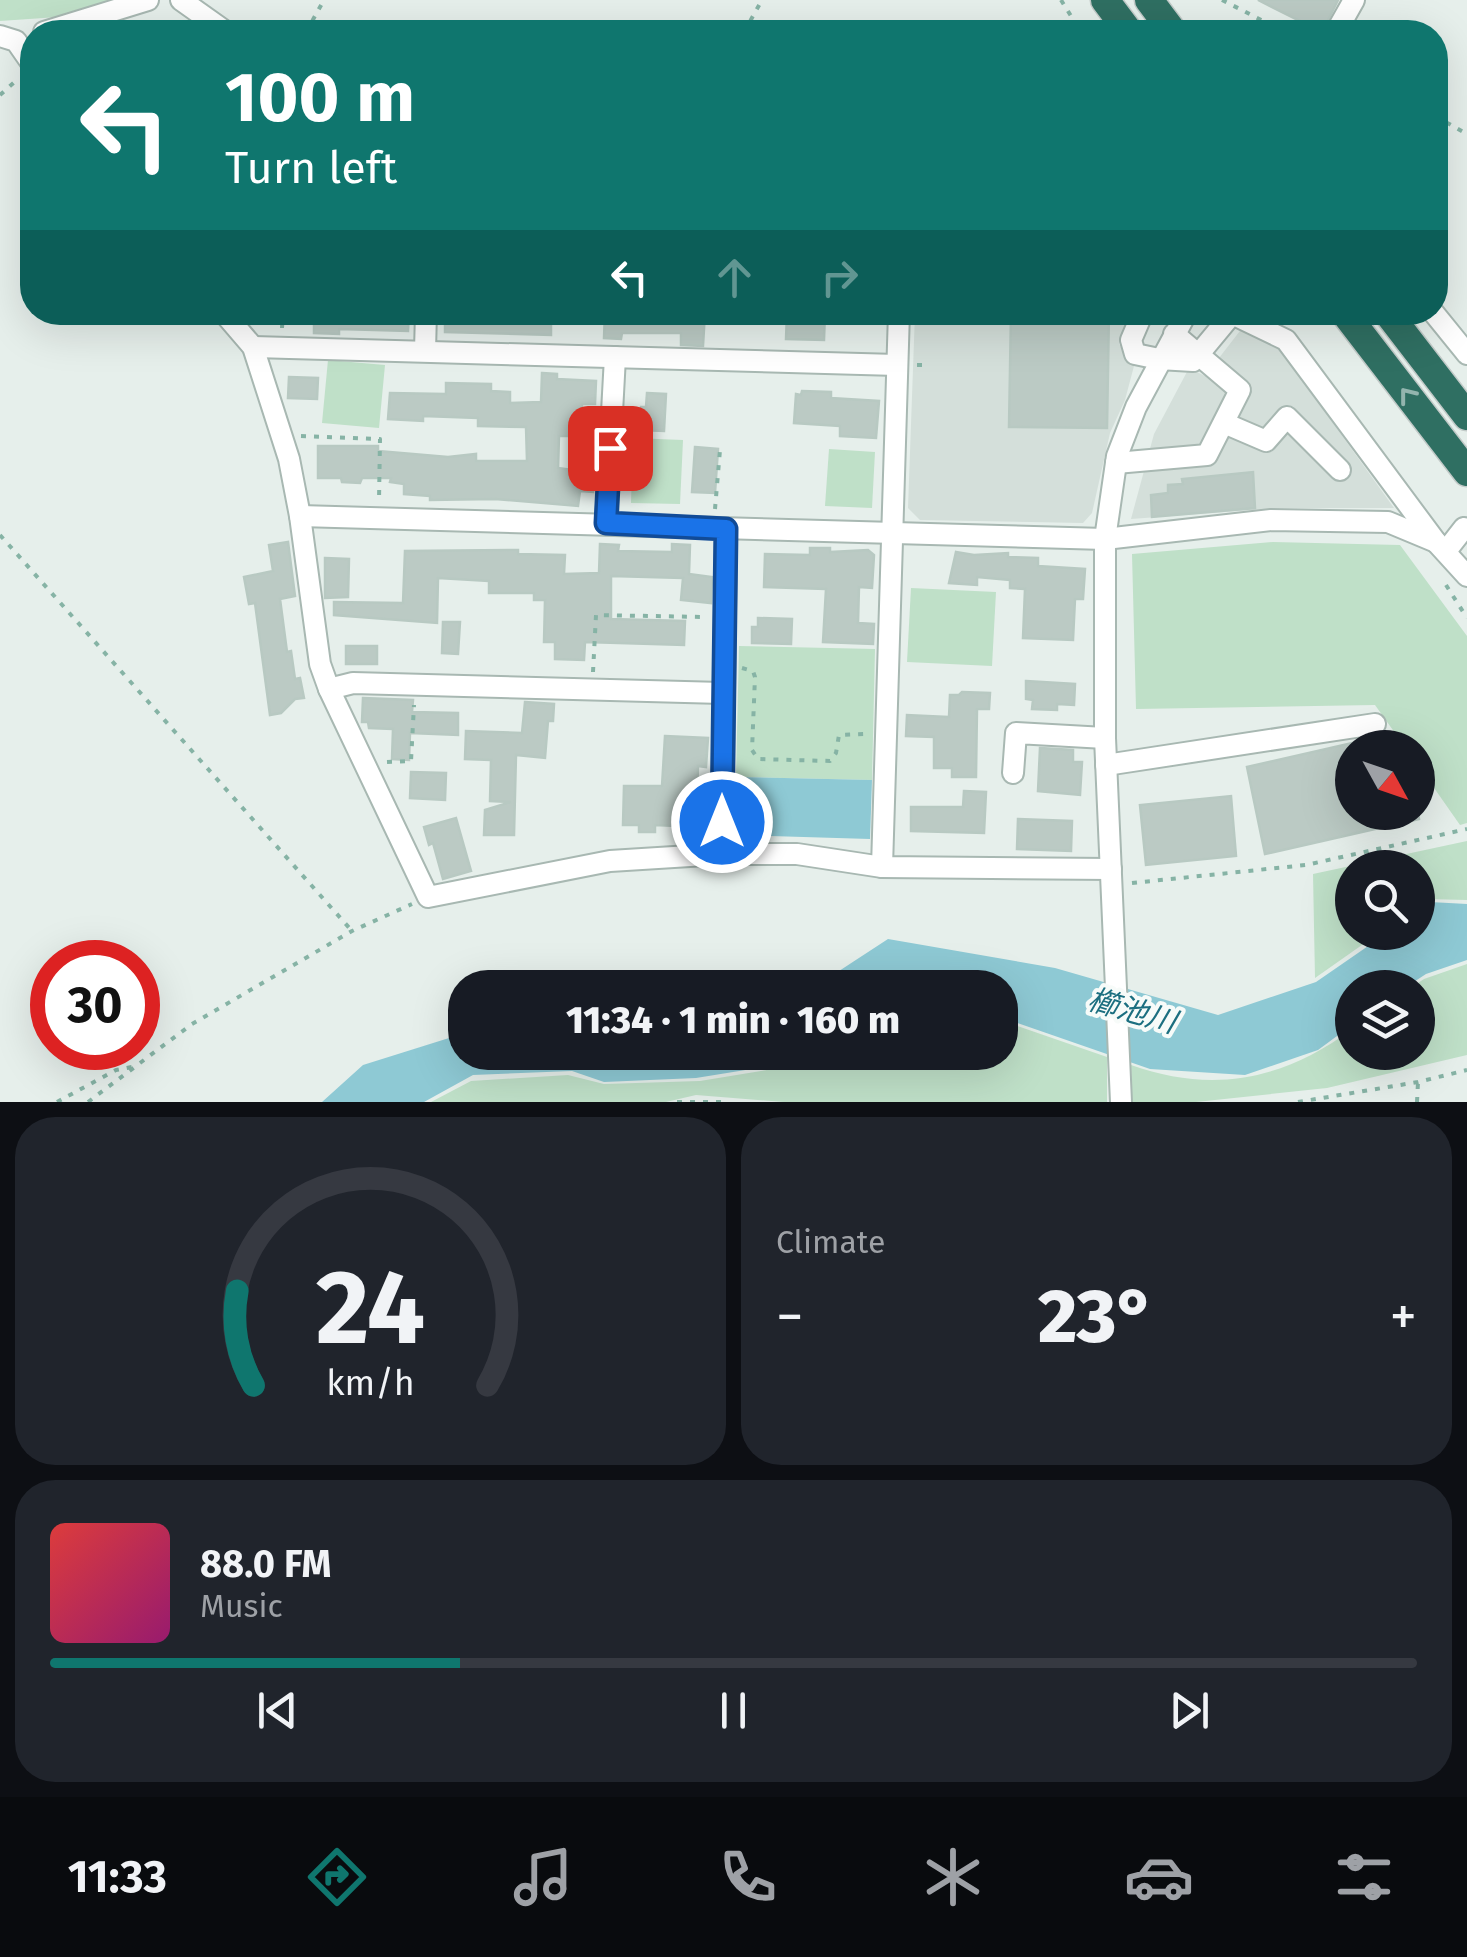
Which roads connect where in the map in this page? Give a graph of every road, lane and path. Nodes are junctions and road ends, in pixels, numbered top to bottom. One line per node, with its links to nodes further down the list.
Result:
1 (148, 0): 4 (street)
2 (181, 0): 5 (street)
3 (1222, 0): 6 (path)
4 (83, 20)
5 (209, 20)
6 (1261, 20)
7 (8, 88): 8 (path)
8 (0, 95)
9 (234, 325): 20 (street)
10 (426, 325): 21 (street)
11 (899, 325): 26 (street)
12 (1137, 325): 25 (street)
13 (1179, 325): 19 (street)
14 (1223, 325): 23 (street)
15 (1255, 325): 42 (street)
16 (1354, 325): 33 (highway, one-way to 16)
17 (1397, 325): 27 (highway)
18 (1444, 325): 22 (street)
19 (1174, 334): 23 (street); 25 (street)
20 (252, 347): 21 (street); 29 (street)
21 (425, 351): 24 (street)
22 (1467, 354)
23 (1197, 355): 25 (street); 28 (street)
24 (615, 357): 26 (street); 36 (street)
25 (1159, 360): 31 (street)
26 (897, 364): 39 (street)
27 (1467, 416)
28 (1224, 423): 31 (street); 32 (street)
29 (282, 436): 34 (street); 35 (path)
30 (720, 450): 38 (path)
31 (1116, 463): 41 (street)
32 (1340, 470)
33 (1467, 472)
34 (300, 516): 35 (street); 47 (street)
35 (378, 518): 36 (street)
36 (606, 523): 38 (street)
37 (1464, 528): 42 (street)
38 (720, 529): 39 (street); 44 (street)
39 (892, 535): 41 (street); 51 (street)
40 (0, 536): 61 (path)
41 (1104, 540): 42 (street); 52 (street)
42 (1441, 547): 43 (street)
43 (1467, 576)
44 (724, 617): 45 (street); 48 (path)
45 (723, 668): 49 (street); 51 (path)
46 (415, 685): 47 (street); 48 (street); 53 (path)
47 (329, 689): 53 (street)
48 (592, 689): 49 (street)
49 (722, 692): 57 (street)
50 (1375, 724): 55 (street)
51 (886, 735): 58 (street)
52 (1105, 738): 54 (street); 55 (street)
53 (362, 762): 60 (street)
54 (1019, 765)
55 (1106, 766): 59 (street)
56 (1467, 830): 59 (path)
57 (722, 854): 58 (street); 60 (street)
58 (882, 867): 59 (street)
59 (1112, 884): 72 (street)
60 (428, 897): 61 (path)
61 (352, 932): 62 (path)
62 (160, 1048)
63 (116, 1070): 68 (path)
64 (131, 1070): 69 (path)
65 (1467, 1070): 66 (path)
66 (1418, 1082): 67 (path); 74 (path)
67 (1329, 1100): 73 (path)
68 (57, 1102)
69 (88, 1102)
70 (677, 1102): 71 (path)
71 (725, 1102)
72 (1121, 1102)
73 (1298, 1102)
74 (1417, 1102)

